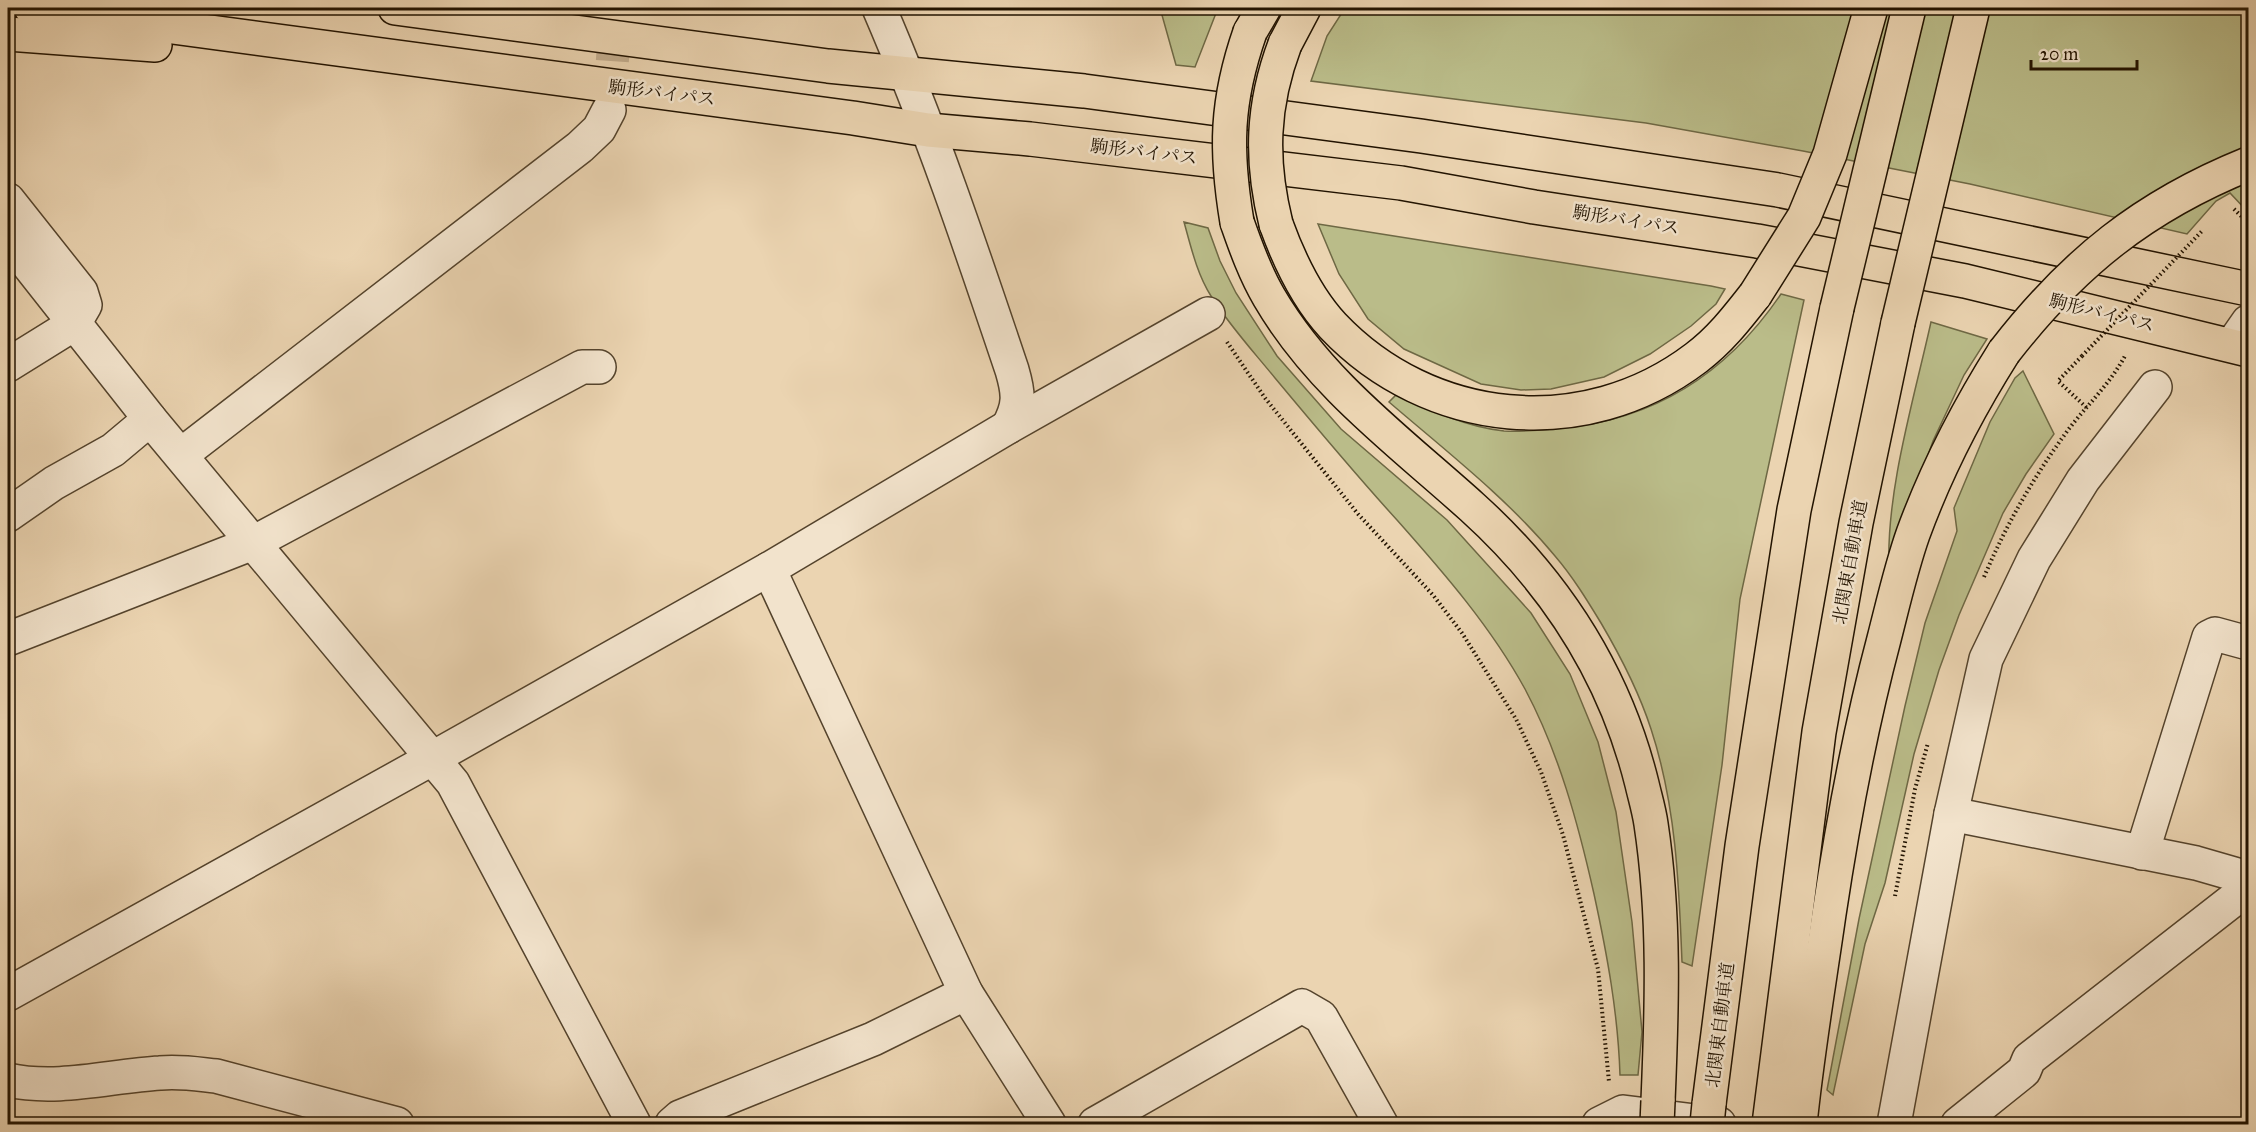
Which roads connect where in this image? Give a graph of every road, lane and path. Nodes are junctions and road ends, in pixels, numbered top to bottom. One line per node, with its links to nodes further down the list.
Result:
1 (31, 8): 10 (main road, 駒形バイパス)
2 (394, 8): 11 (main road)
3 (879, 8): 11 (street)
4 (1304, 8): 5 (main road, bridge)
5 (1871, 8)
6 (1910, 8): 43 (main road, 北関東自動車道, bridge)
7 (1973, 8): 44 (main road, 北関東自動車道, bridge)
8 (1257, 20): 42 (main road, bridge)
9 (8, 34): 10 (main road)
10 (300, 45): 13 (main road, 駒形バイパス)
11 (907, 73): 13 (street); 18 (main road)
12 (609, 110): 28 (street)
13 (928, 130): 21 (main road, 駒形バイパス); 27 (street)
14 (2248, 164): 44 (main road, bridge)
15 (8, 200): 20 (street)
16 (2203, 230): 25 (path, bridge)
17 (8, 239): 20 (street)
18 (2248, 290)
19 (1208, 314): 27 (street); 41 (path)
20 (74, 324): 22 (street); 26 (street)
21 (2243, 339)
22 (8, 365)
23 (599, 367): 30 (street)
24 (2155, 387): 35 (street)
25 (2087, 408)
26 (150, 419): 28 (street); 29 (street)
27 (1008, 427): 31 (street)
28 (181, 455): 30 (street)
29 (8, 515)
30 (253, 543): 32 (street); 34 (street)
31 (769, 568): 34 (street); 38 (street)
32 (8, 639)
33 (2248, 643): 36 (street)
34 (433, 758): 39 (street); 46 (street)
35 (1951, 814): 36 (street); 52 (street)
36 (2142, 853): 37 (street)
37 (2248, 878): 53 (street)
38 (966, 993): 47 (street); 48 (street)
39 (8, 994)
40 (8, 1080): 45 (street)
41 (1609, 1087)
42 (1658, 1113)
43 (1712, 1118): 51 (street)
44 (1785, 1119)
45 (398, 1125)
46 (634, 1125)
47 (672, 1125)
48 (1048, 1125)
49 (1095, 1125): 50 (street)
50 (1381, 1125)
51 (1599, 1125)
52 (1894, 1125)
53 (1958, 1125)

